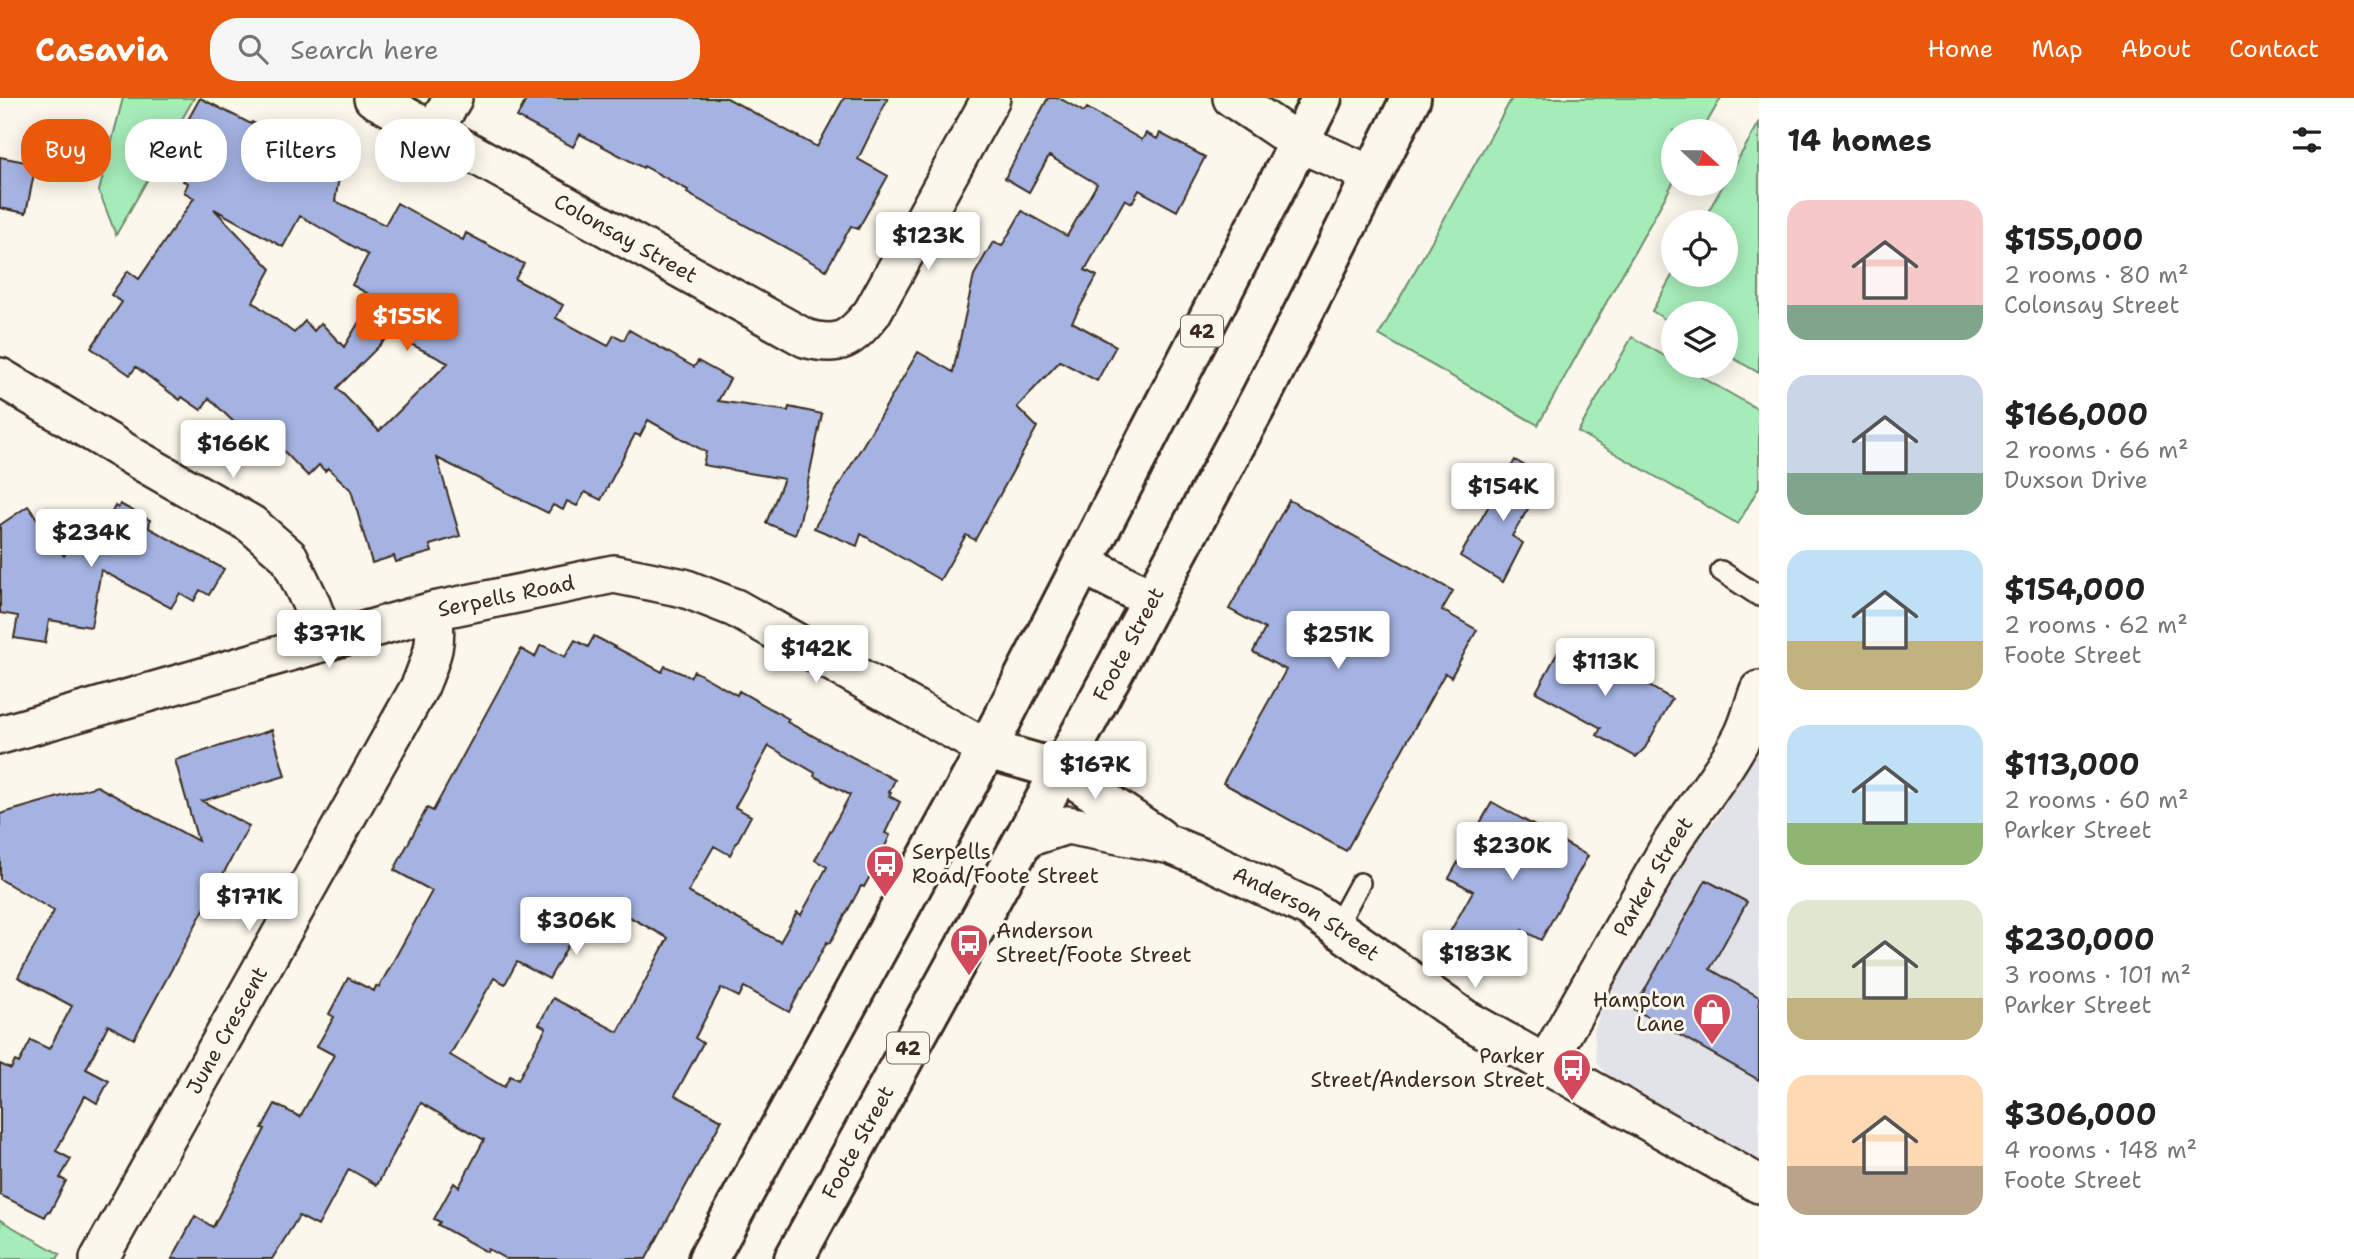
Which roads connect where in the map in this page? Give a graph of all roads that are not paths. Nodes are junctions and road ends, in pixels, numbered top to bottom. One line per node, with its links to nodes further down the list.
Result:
1 (373, 98): 7 (street, Colonsay Street)
2 (453, 98): 8 (street)
3 (991, 98): 10 (street, Colonsay Street)
4 (1231, 98): 9 (street)
5 (1322, 98): 9 (main road, 42)
6 (1411, 98): 11 (main road, Foote Street / 42)
7 (410, 119)
8 (441, 119)
9 (1299, 143): 11 (street); 13 (main road, 42)
10 (475, 155)
11 (1372, 175): 16 (main road, Foote Street / 42)
12 (0, 377): 18 (street)
13 (1083, 564): 16 (main road); 21 (main road, 42)
14 (1721, 571): 15 (lane)
15 (1759, 596)
16 (1153, 600): 22 (main road, Foote Street / 42)
17 (433, 611): 18 (street, Serpells Road); 21 (street, Serpells Road); 30 (street, June Crescent)
18 (325, 641): 20 (street, Serpells Road)
19 (1759, 690): 27 (street, Parker Street)
20 (0, 735)
21 (987, 749): 22 (main road); 29 (main road, 42)
22 (1060, 770): 23 (main road, Foote Street / 42); 24 (street, Anderson Street)
23 (1024, 839): 24 (street, Anderson Street); 31 (main road, Foote Street / 42)
24 (1171, 845): 26 (street, Anderson Street)
25 (1360, 883): 26 (lane)
26 (1336, 927): 27 (street, Anderson Street)
27 (1546, 1063): 28 (street, Anderson Street)
28 (1759, 1184)
29 (718, 1255)
30 (99, 1259)
31 (794, 1259)

